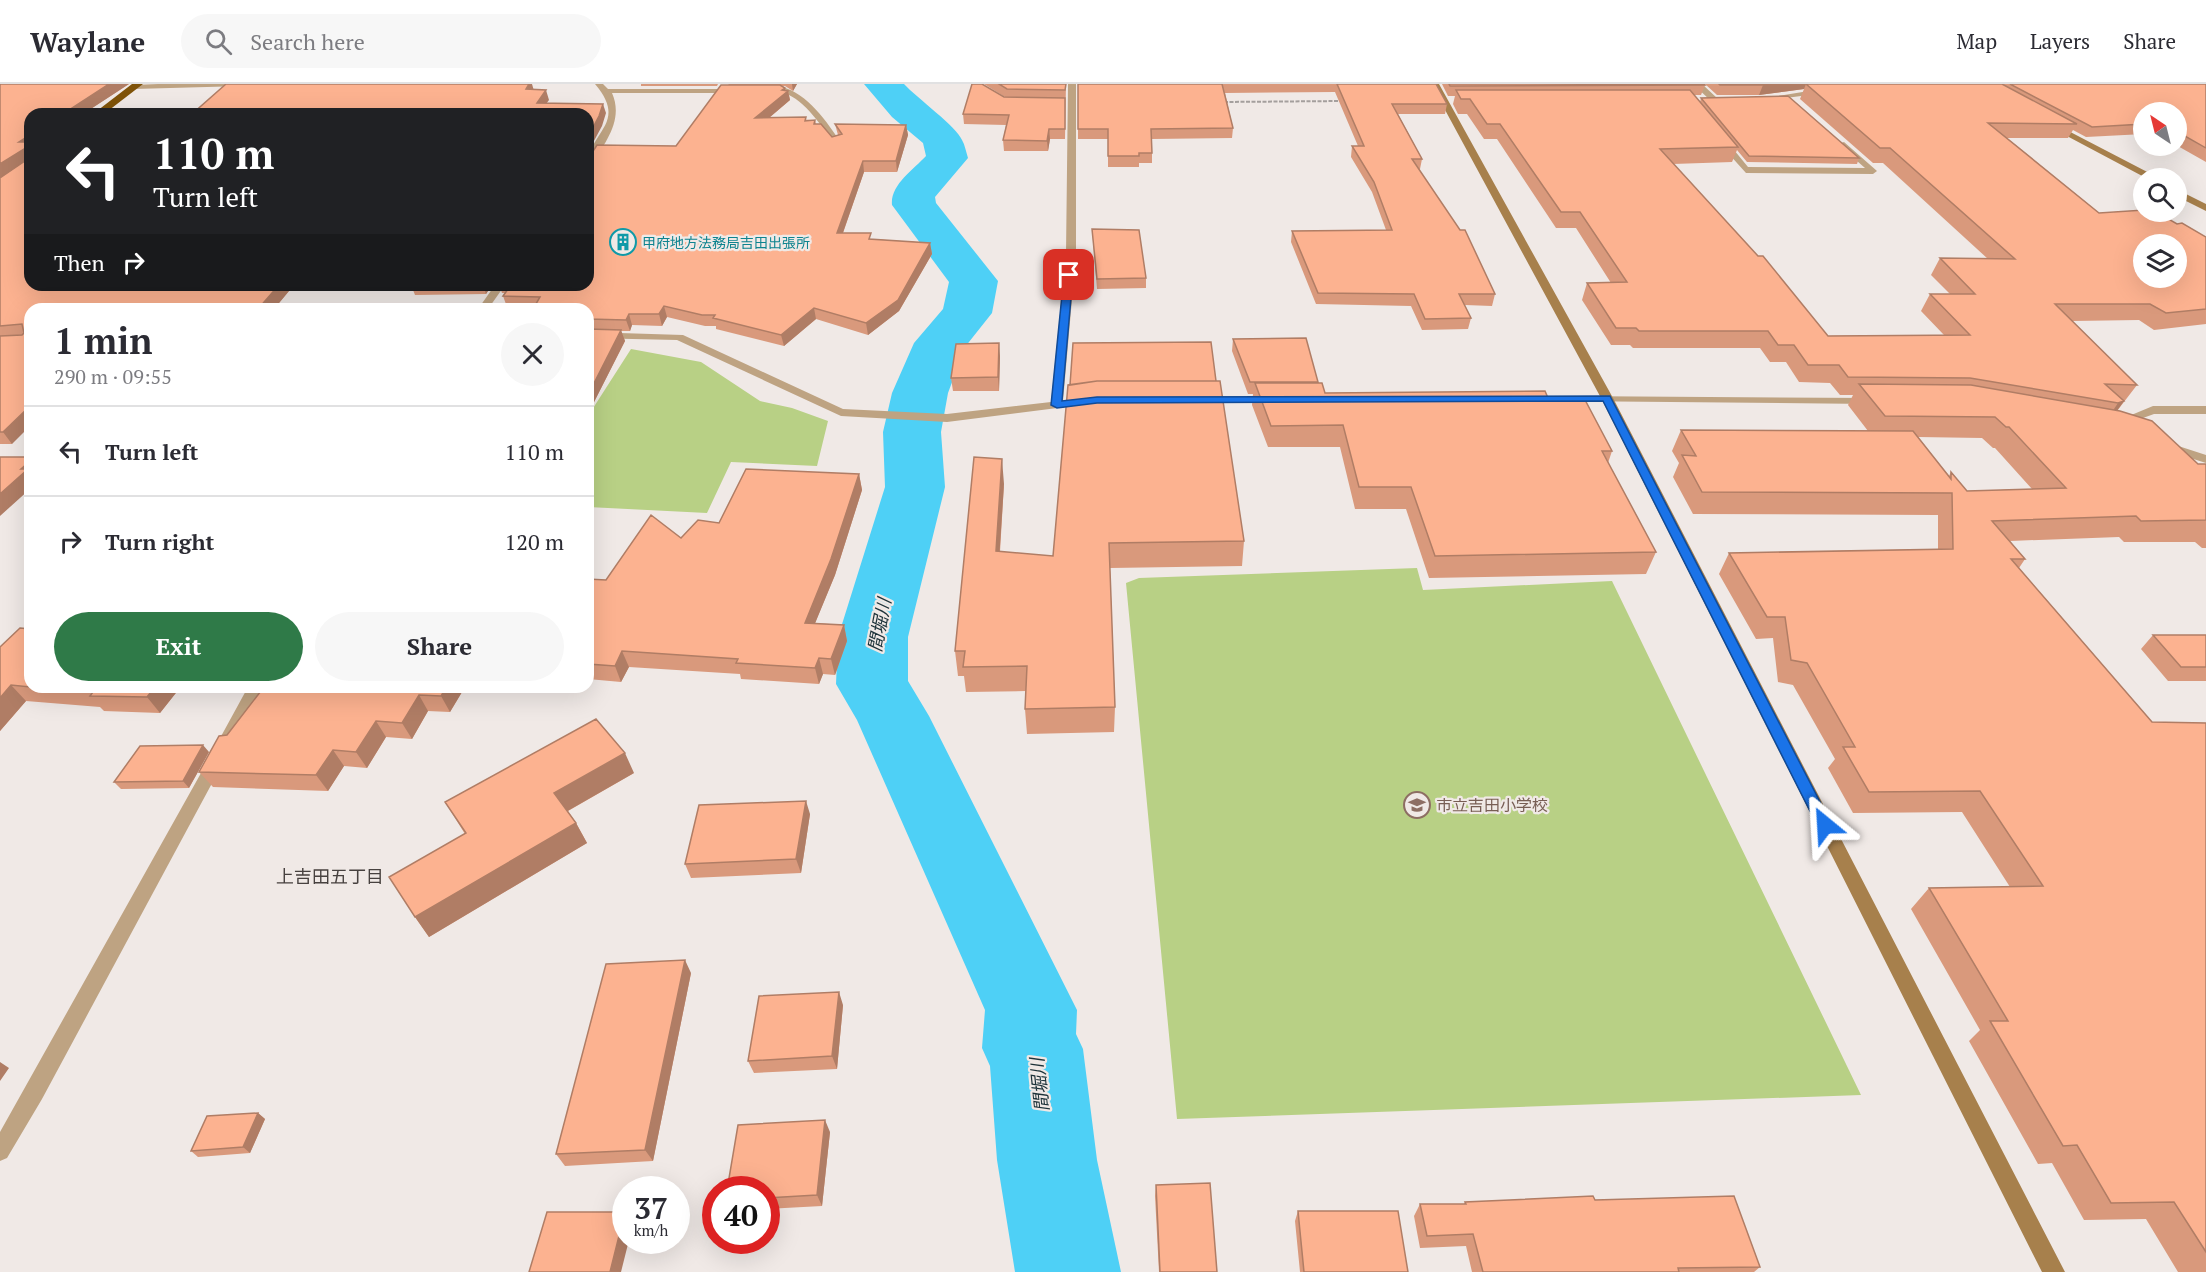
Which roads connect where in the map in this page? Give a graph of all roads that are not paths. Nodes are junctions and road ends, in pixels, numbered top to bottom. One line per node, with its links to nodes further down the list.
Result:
1 (243, 84): 6 (street)
2 (599, 84): 8 (street)
3 (1072, 84): 33 (street)
4 (1435, 84): 27 (street)
5 (1697, 84): 13 (street)
6 (136, 86): 17 (highway)
7 (1834, 90): 11 (street)
8 (608, 91): 9 (street); 22 (street)
9 (749, 91)
10 (761, 91): 21 (street)
11 (1790, 97): 15 (street); 16 (street)
12 (1697, 99): 13 (street)
13 (1714, 99): 14 (street)
14 (1725, 99)
15 (1759, 99)
16 (1798, 104)
17 (106, 108)
18 (2042, 119): 23 (street)
19 (1717, 135): 20 (street)
20 (1840, 141)
21 (837, 143)
22 (594, 153)
23 (2133, 168)
24 (2187, 198): 25 (street)
25 (2206, 208)
26 (594, 334): 33 (street)
27 (1606, 398): 29 (street); 32 (street); 42 (street)
28 (1285, 399): 31 (street)
29 (1555, 399)
30 (1097, 400): 33 (street)
31 (1191, 400)
32 (1888, 401)
33 (1057, 405)
34 (2206, 410): 35 (street)
35 (2128, 434)
36 (2159, 444): 37 (street)
37 (2190, 454): 38 (street); 39 (street)
38 (2206, 459)
39 (2206, 469)
40 (253, 693): 41 (street)
41 (0, 1151)
42 (2054, 1272)

